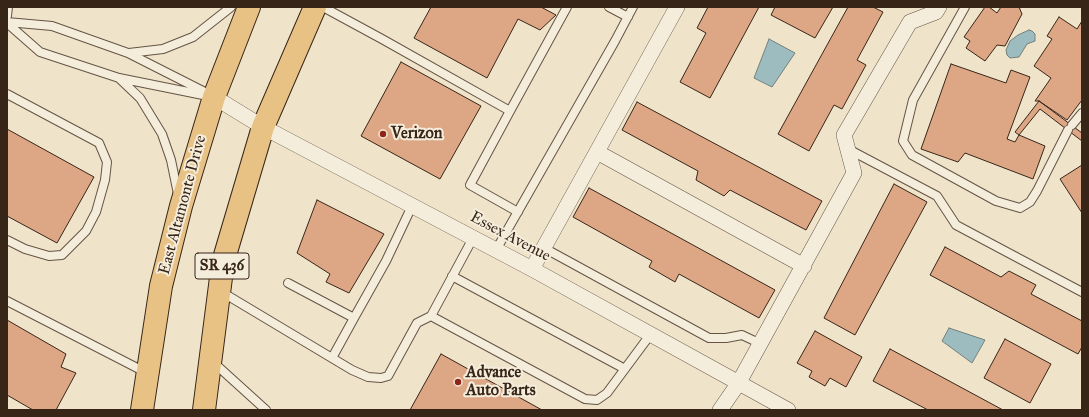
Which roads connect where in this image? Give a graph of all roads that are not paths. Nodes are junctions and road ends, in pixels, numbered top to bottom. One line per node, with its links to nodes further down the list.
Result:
1 (8, 7): 12 (lane)
2 (231, 7): 15 (lane)
3 (250, 7): 18 (main road, East Altamonte Drive)
4 (315, 7): 21 (main road, SR 436)
5 (323, 7): 19 (lane)
6 (567, 7): 19 (lane)
7 (610, 7): 13 (lane)
8 (633, 7): 13 (lane)
9 (677, 7): 23 (street)
10 (939, 7): 22 (street)
11 (965, 7): 20 (lane)
12 (7, 16)
13 (628, 17): 26 (lane)
14 (7, 22): 15 (lane); 16 (lane)
15 (128, 53): 18 (lane)
16 (119, 78): 18 (lane); 24 (lane)
17 (7, 94): 28 (lane)
18 (214, 97): 21 (street, Essex Avenue); 24 (main road, East Altamonte Drive)
19 (510, 111): 26 (lane)
20 (1082, 113)
21 (263, 127): 25 (street, Essex Avenue); 35 (main road, SR 436)
22 (848, 149): 31 (street); 36 (lane)
23 (597, 152): 29 (street); 31 (street)
24 (181, 206): 45 (main road, East Altamonte Drive)
25 (412, 206): 27 (street, Essex Avenue); 39 (lane)
26 (518, 212): 30 (lane)
27 (473, 238): 30 (street, Essex Avenue); 33 (lane)
28 (7, 240)
29 (544, 248): 32 (street); 41 (lane)
30 (496, 250): 32 (street, Essex Avenue)
31 (804, 266): 41 (street)
32 (532, 269): 40 (street, Essex Avenue)
33 (452, 276): 38 (lane); 44 (lane)
34 (288, 283): 39 (lane)
35 (219, 290): 42 (lane); 43 (main road, SR 436)
36 (1082, 292)
37 (7, 302): 45 (lane)
38 (431, 316): 42 (lane); 44 (lane)
39 (354, 318): 42 (lane)
40 (650, 335): 44 (lane); 46 (street, Essex Avenue)
41 (761, 344): 46 (street)
42 (332, 358)
43 (210, 359): 48 (main road, SR 436); 49 (lane)
44 (625, 369)
45 (147, 374): 47 (main road, East Altamonte Drive)
46 (738, 384): 50 (street); 51 (street, Essex Avenue)
47 (142, 410)
48 (204, 410)
49 (266, 410)
50 (720, 410)
51 (788, 410)

